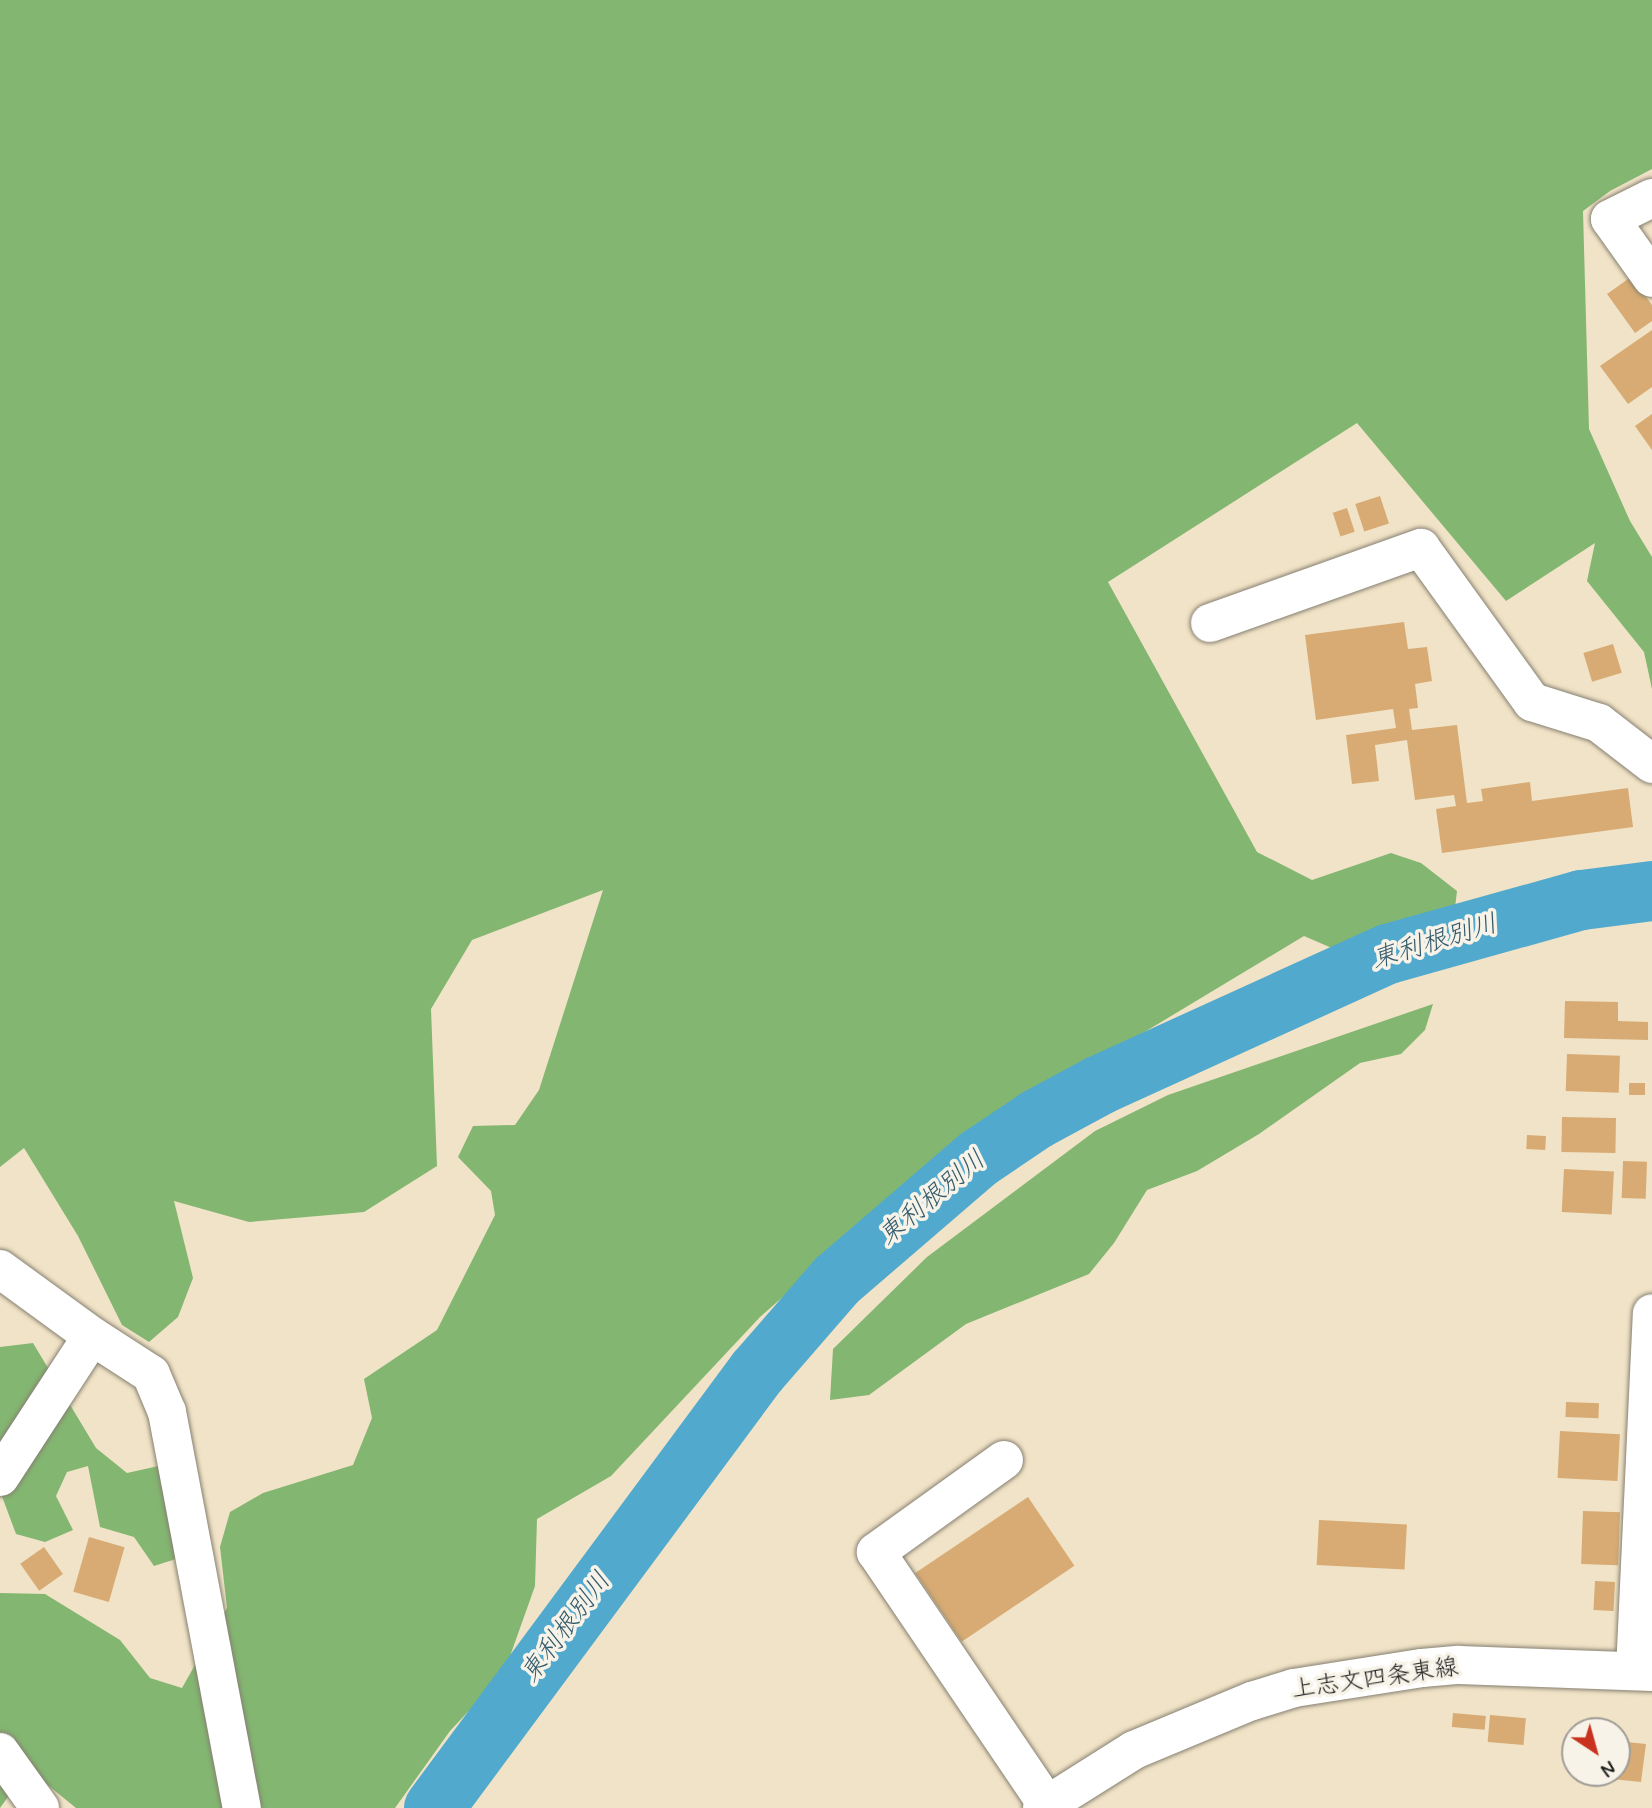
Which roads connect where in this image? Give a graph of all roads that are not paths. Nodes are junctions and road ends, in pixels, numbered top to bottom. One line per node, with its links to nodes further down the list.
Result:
1 (1652, 198): 2 (street)
2 (1652, 278)
3 (1210, 623): 4 (street)
4 (1652, 764)
5 (0, 1269): 7 (street)
6 (1652, 1313): 10 (street)
7 (92, 1336): 9 (street); 14 (street)
8 (1004, 1460): 12 (street)
9 (0, 1478)
10 (1643, 1671): 12 (street, 上志文四条東線)
11 (0, 1752): 13 (street)
12 (1045, 1806)
13 (40, 1808)
14 (242, 1808)

